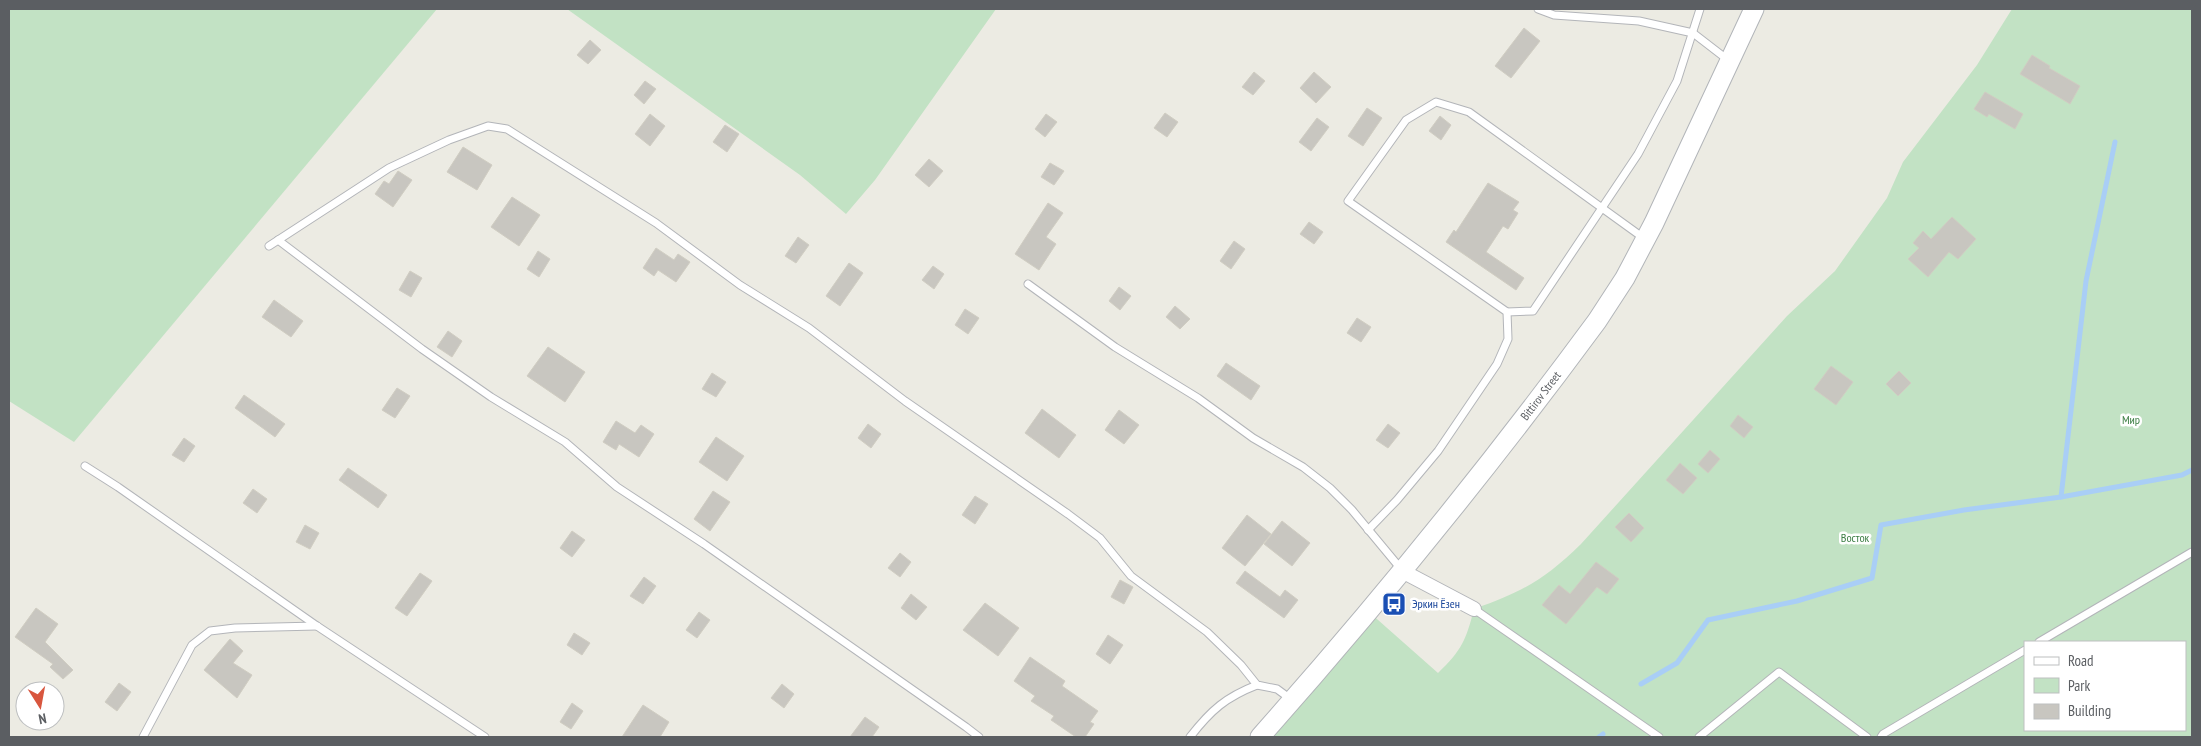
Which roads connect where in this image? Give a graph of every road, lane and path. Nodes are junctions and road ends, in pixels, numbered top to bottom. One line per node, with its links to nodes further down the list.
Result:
1 (1538, 9): 4 (lane)
2 (1700, 9): 4 (lane)
3 (1754, 9): 5 (street, Bittirov Street)
4 (1693, 33): 5 (lane); 6 (lane)
5 (1731, 62): 7 (street, Bittirov Street)
6 (1602, 207): 7 (lane); 11 (lane); 11 (lane)
7 (1646, 239): 15 (street, Bittirov Street)
8 (278, 240): 9 (lane); 20 (lane); 24 (lane)
9 (269, 246)
10 (1028, 284): 13 (lane)
11 (1507, 312): 13 (lane)
12 (85, 466): 17 (lane)
13 (1368, 530): 15 (lane)
14 (2192, 552): 18 (lane)
15 (1402, 571): 16 (street); 21 (street, Bittirov Street)
16 (1474, 609): 27 (lane)
17 (318, 626): 22 (lane); 23 (lane)
18 (2041, 641)
19 (2024, 651): 30 (lane)
20 (1258, 685): 21 (lane); 25 (lane)
21 (1293, 701): 26 (street, Bittirov Street)
22 (143, 737)
23 (485, 737)
24 (978, 737)
25 (1190, 737)
26 (1260, 737)
27 (1659, 737)
28 (1699, 737): 29 (lane)
29 (1867, 737)
30 (1881, 737)

